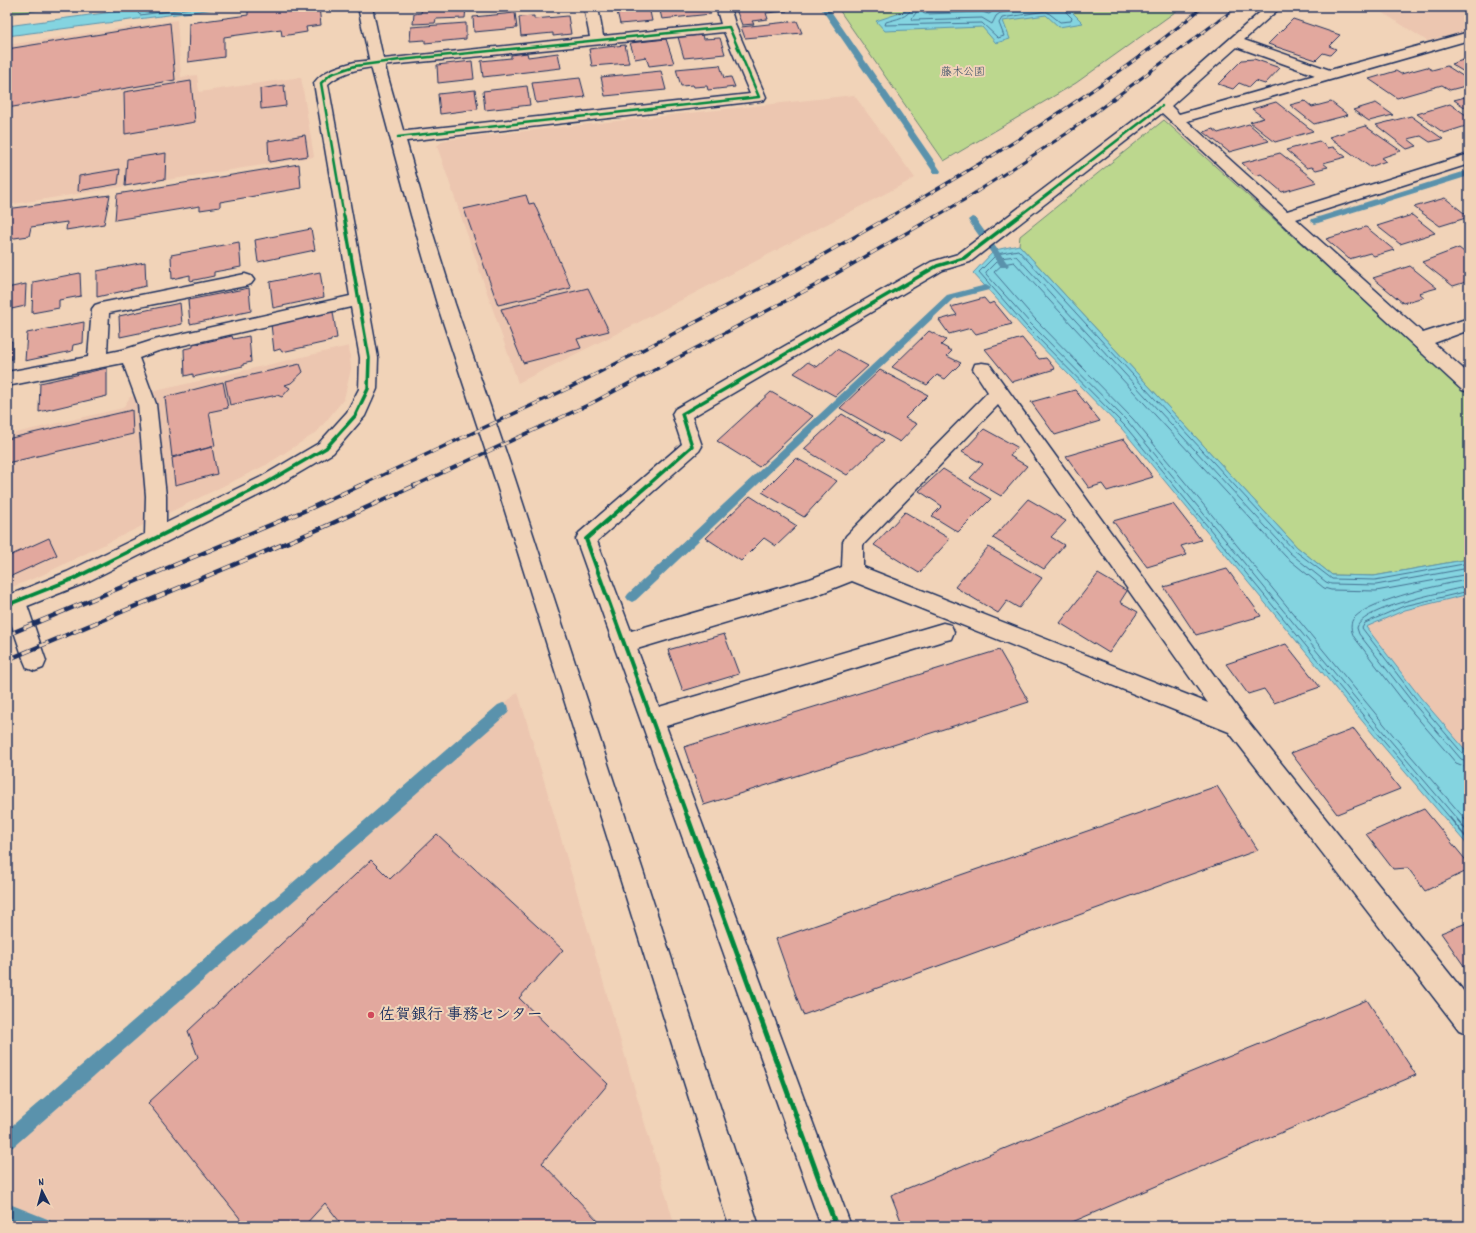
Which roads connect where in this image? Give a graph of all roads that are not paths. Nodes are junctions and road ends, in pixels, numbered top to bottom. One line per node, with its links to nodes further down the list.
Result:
1 (365, 7): 9 (street)
2 (590, 7): 7 (street)
3 (723, 7): 5 (street)
4 (1274, 7): 8 (street)
5 (729, 27): 7 (street); 13 (street)
6 (1469, 36): 10 (street)
7 (597, 40): 9 (street)
8 (1236, 42): 10 (street); 11 (street)
9 (377, 63): 13 (street); 17 (street)
10 (1329, 75): 12 (street)
11 (1162, 106): 12 (street); 30 (street)
12 (1177, 119): 15 (street)
13 (398, 137): 35 (street)
14 (1469, 160): 15 (street)
15 (1284, 217): 19 (street)
16 (245, 280): 21 (street)
17 (359, 300): 20 (street); 26 (street)
18 (1469, 324): 19 (street)
19 (1420, 341): 24 (street)
20 (129, 354): 21 (street); 26 (street)
21 (98, 361): 23 (street)
22 (982, 369): 25 (street)
23 (7, 379)
24 (1469, 385)
25 (999, 392): 27 (street); 33 (street)
26 (155, 538): 28 (street)
27 (852, 572): 30 (street); 33 (street)
28 (11, 604): 31 (street)
29 (943, 632): 32 (street)
30 (624, 643): 32 (street)
31 (35, 661)
32 (652, 720): 36 (street)
33 (1237, 725): 34 (street)
34 (1469, 1020)
35 (744, 1226)
36 (836, 1226)

